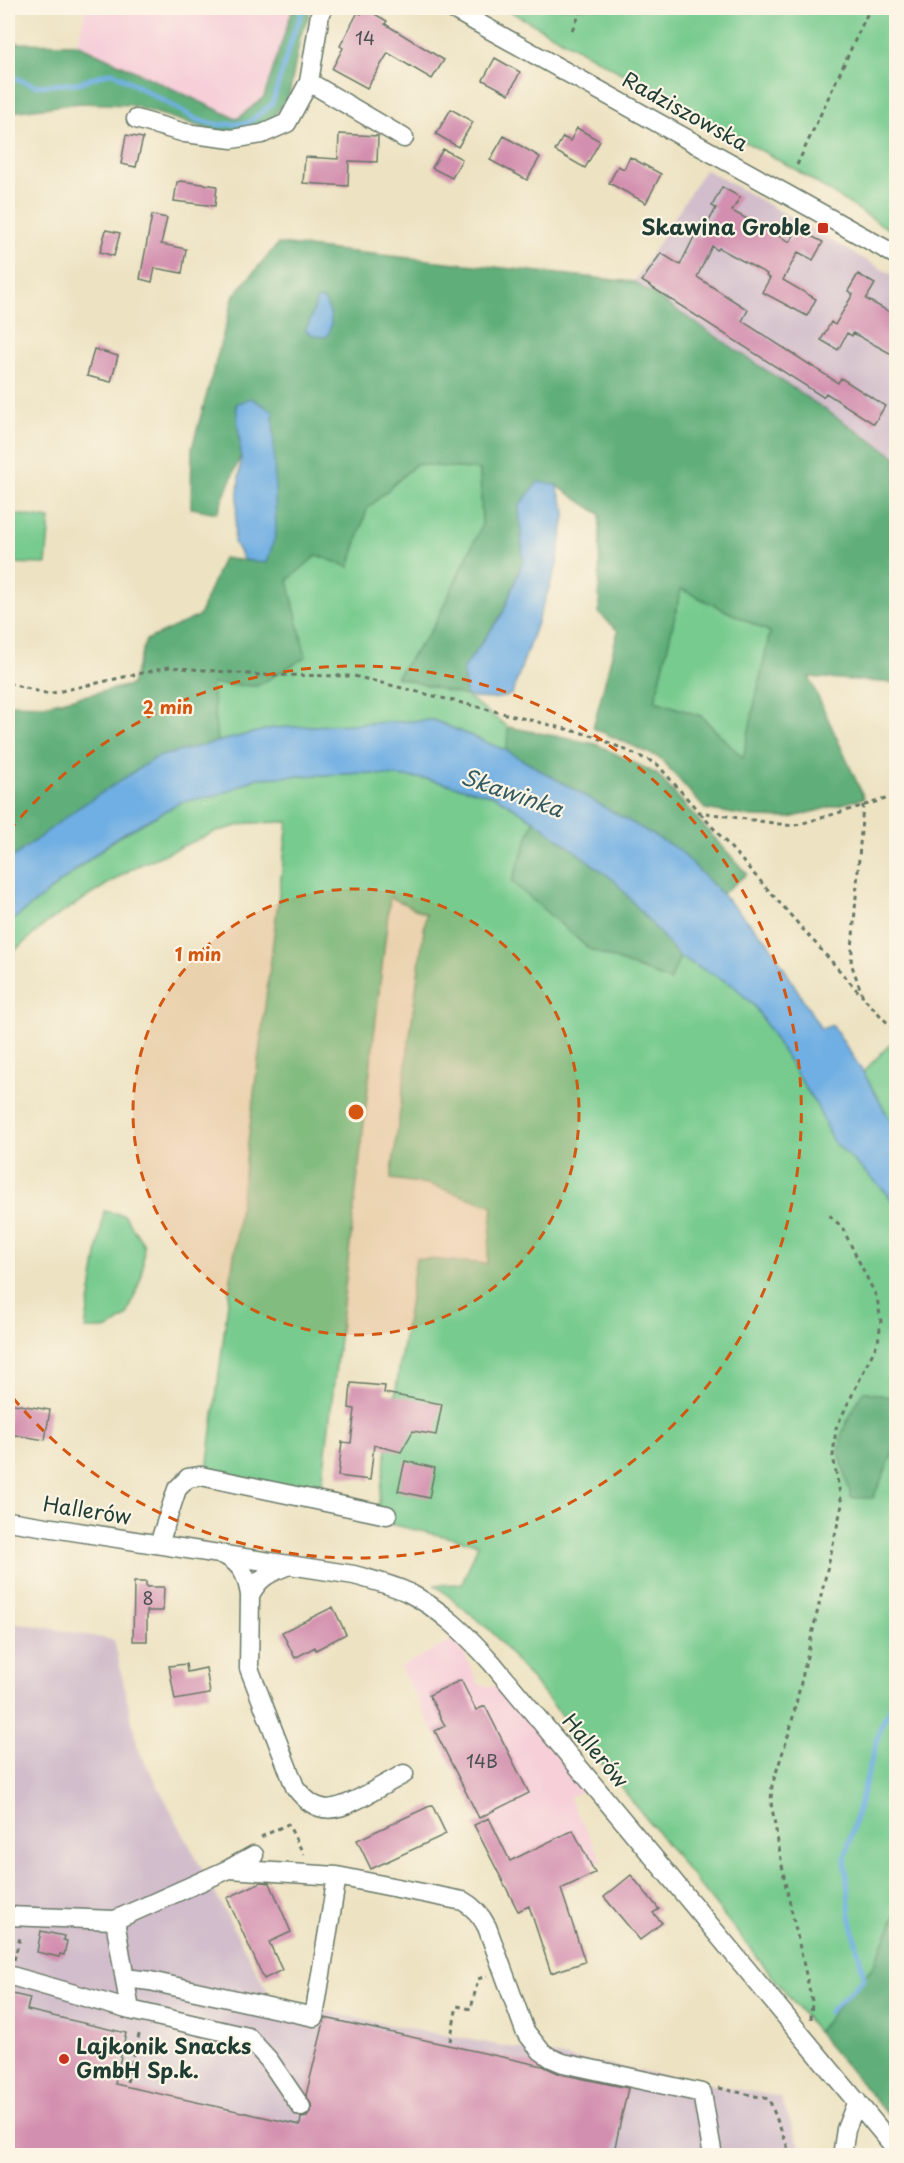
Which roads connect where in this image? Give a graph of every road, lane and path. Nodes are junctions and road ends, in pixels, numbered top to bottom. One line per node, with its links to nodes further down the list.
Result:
1 (324, 8): 6 (street)
2 (451, 8): 10 (street, Radziszowska)
3 (583, 8): 5 (path)
4 (870, 8): 9 (path)
5 (572, 30)
6 (309, 82): 7 (street); 8 (street)
7 (136, 119)
8 (404, 138)
9 (797, 165)
10 (897, 255)
11 (8, 685): 14 (path)
12 (897, 795): 13 (path)
13 (863, 805): 14 (path); 15 (path)
14 (699, 812): 15 (path)
15 (863, 997): 16 (path)
16 (897, 1032)
17 (827, 1213): 36 (path)
18 (387, 1515): 20 (street)
19 (8, 1521): 20 (street, Hallerów)
20 (159, 1544): 21 (street, Hallerów)
21 (222, 1554): 22 (street, Hallerów); 23 (street)
22 (289, 1565): 23 (street); 36 (street, Hallerów)
23 (250, 1595): 24 (street)
24 (404, 1774)
25 (255, 1847): 26 (path); 27 (street)
26 (314, 1857)
27 (229, 1869): 28 (street); 29 (street)
28 (337, 1876): 31 (street); 33 (street)
29 (115, 1920): 30 (street); 33 (street)
30 (15, 1921): 32 (path)
31 (503, 1971): 35 (path); 42 (street)
32 (9, 1976): 34 (street)
33 (125, 1978): 34 (street)
34 (130, 2010): 39 (street)
35 (450, 2041)
36 (808, 2042): 38 (street, Hallerów)
37 (711, 2087): 43 (path)
38 (857, 2100): 40 (street, Hallerów); 41 (street)
39 (301, 2107)
40 (897, 2149)
41 (842, 2155)
42 (713, 2156)
43 (791, 2156)

